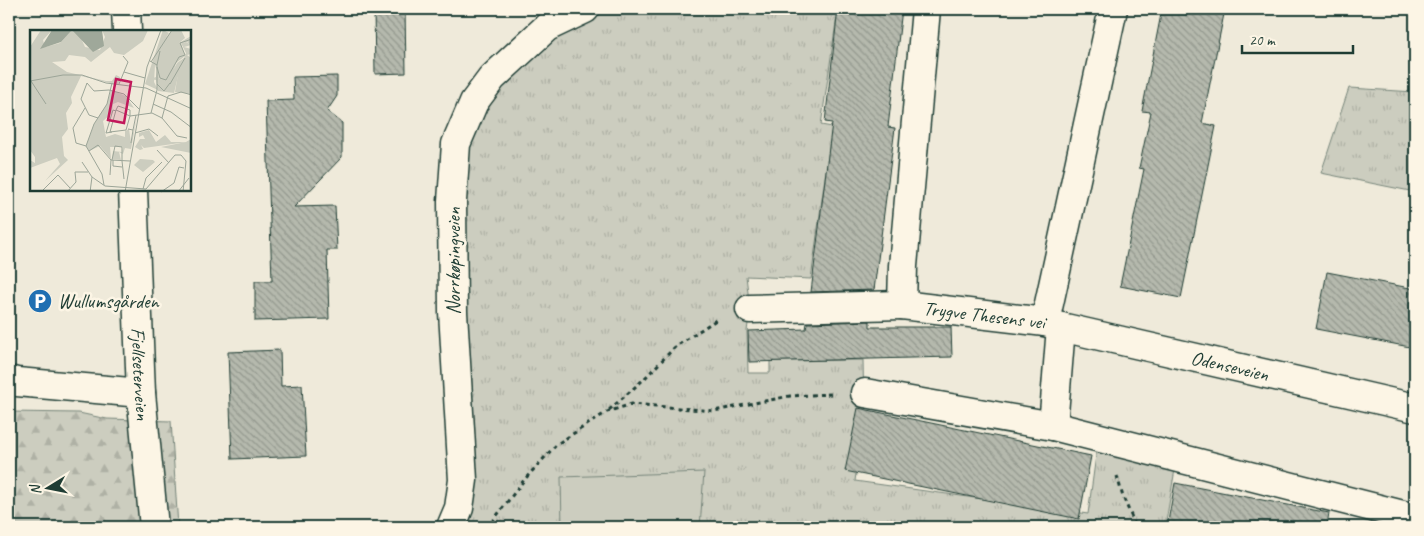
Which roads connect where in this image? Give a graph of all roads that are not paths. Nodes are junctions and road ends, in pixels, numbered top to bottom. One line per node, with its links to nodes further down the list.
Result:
1 (126, 9): 6 (street)
2 (585, 9): 5 (street, Norrkøpingveien)
3 (926, 9): 8 (street, Trygve Thesens vei)
4 (1113, 9): 10 (street, Trygve Thesens vei)
5 (547, 18): 18 (street, Norrkøpingveien)
6 (127, 30)
7 (133, 191): 12 (street, Fjellseterveien)
8 (902, 305): 9 (street); 10 (street, Trygve Thesens vei)
9 (750, 309)
10 (1053, 324): 14 (street, Odenseveien); 15 (street)
11 (9, 380): 12 (street)
12 (142, 393): 17 (street, Fjellseterveien)
13 (865, 393): 15 (street)
14 (1415, 408)
15 (1053, 426): 16 (street)
16 (1415, 518)
17 (154, 527)
18 (451, 527)

